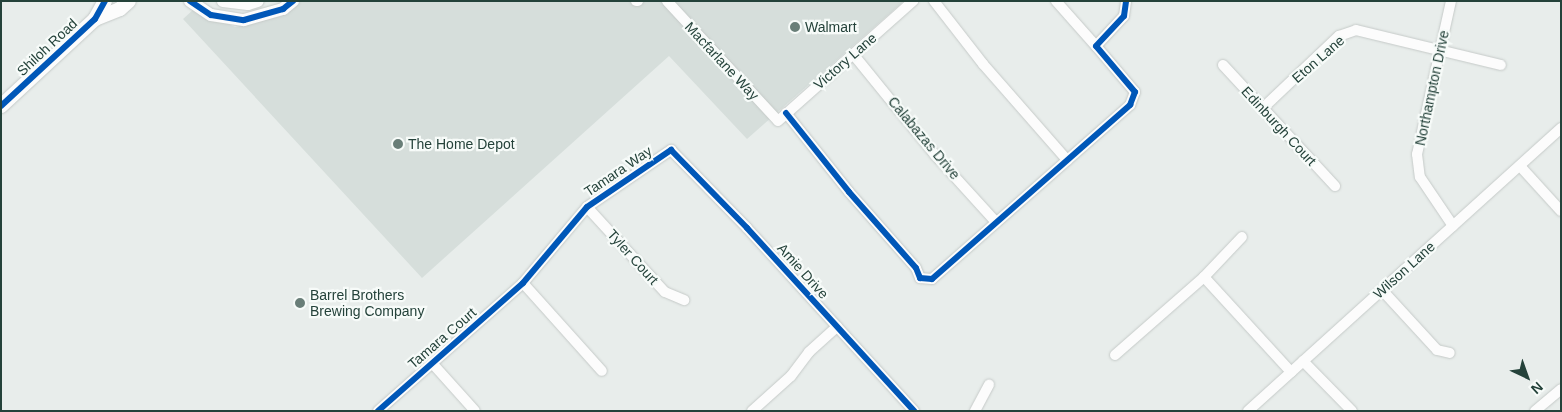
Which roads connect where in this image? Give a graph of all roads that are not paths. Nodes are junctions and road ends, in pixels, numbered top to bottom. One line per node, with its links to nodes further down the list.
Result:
1 (106, 1): 13 (main road, Shiloh Road)
2 (128, 1): 13 (main road, Shiloh Road)
3 (190, 1): 6 (street)
4 (223, 1): 5 (street)
5 (258, 1)
6 (294, 1)
7 (667, 1): 22 (street, Macfarlane Way)
8 (913, 1): 16 (street, Victory Lane)
9 (934, 1): 25 (street)
10 (1056, 1): 14 (street)
11 (1126, 1): 14 (street)
12 (1451, 1): 15 (street, Northampton Drive)
13 (95, 19): 19 (main road, Shiloh Road)
14 (1096, 46): 25 (street)
15 (1440, 52): 18 (street, Eton Lane); 20 (street, Eton Lane); 31 (street, Northampton Drive)
16 (853, 54): 21 (street, Victory Lane); 30 (street, Calabazas Drive)
17 (1223, 65): 20 (street, Edinburgh Court)
18 (1501, 65)
19 (1, 106)
20 (1263, 108): 27 (street, Edinburgh Court)
21 (786, 113): 22 (street, Victory Lane); 30 (street)
22 (778, 121)
23 (1561, 128): 26 (street, Wilson Lane)
24 (671, 150): 28 (street, Tamara Way); 37 (street, Amie Drive)
25 (1067, 160): 30 (street)
26 (1520, 166): 29 (street); 31 (street, Wilson Lane)
27 (1335, 186)
28 (587, 207): 34 (street, Tamara Way); 36 (street, Tyler Court)
29 (1561, 211)
30 (996, 222)
31 (1453, 226): 35 (street, Wilson Lane)
32 (1242, 237): 33 (street)
33 (1204, 277): 39 (street); 43 (street)
34 (524, 283): 41 (street, Tamara Court); 42 (street)
35 (1382, 290): 38 (street); 40 (street, Wilson Lane)
36 (684, 300)
37 (837, 327): 48 (street); 49 (street, Amie Drive)
38 (1450, 353)
39 (1115, 355)
40 (1303, 361): 43 (street, Wilson Lane); 52 (street)
41 (432, 363): 46 (street, Tamara Court); 47 (street)
42 (602, 371)
43 (1290, 372): 51 (street, Wilson Lane)
44 (989, 385): 50 (street)
45 (1561, 389): 53 (street)
46 (378, 411)
47 (475, 411)
48 (752, 411)
49 (914, 411)
50 (975, 411)
51 (1248, 411)
52 (1352, 411)
53 (1536, 411)

